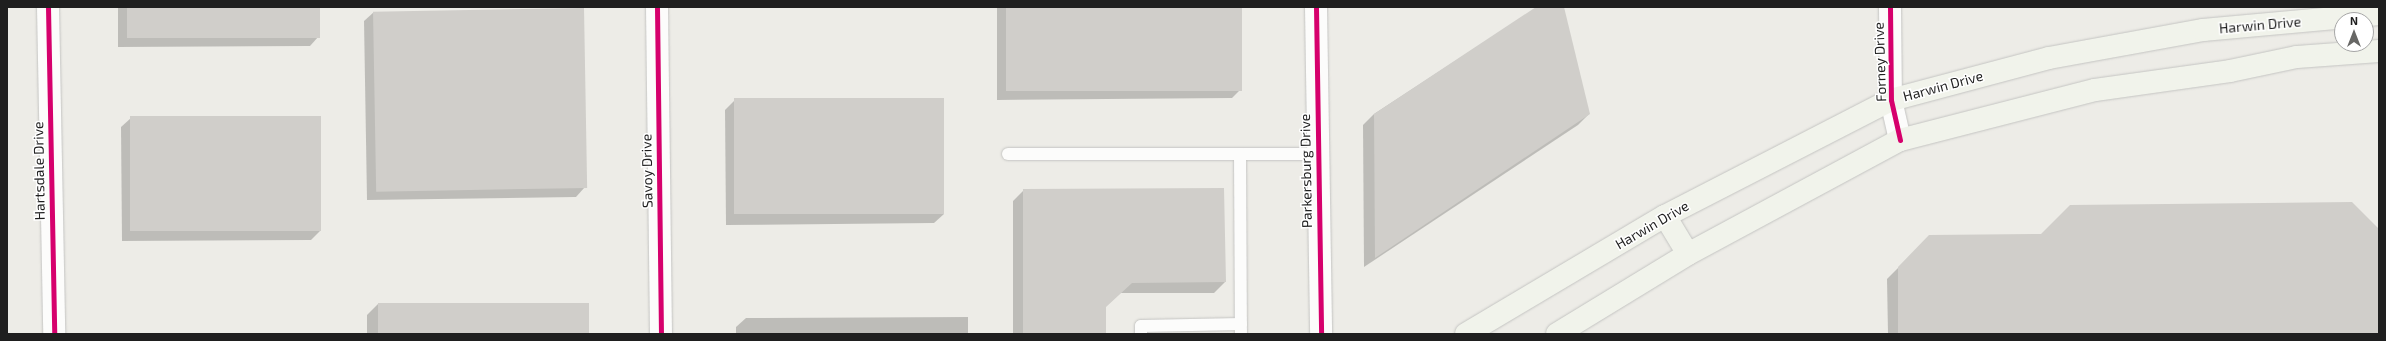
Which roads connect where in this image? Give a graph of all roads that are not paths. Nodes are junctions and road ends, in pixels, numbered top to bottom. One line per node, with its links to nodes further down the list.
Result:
1 (48, 7): 15 (street, Hartsdale Drive)
2 (657, 7): 16 (street, Savoy Drive)
3 (1316, 7): 11 (street, Parkersburg Drive)
4 (1890, 7): 7 (street, Forney Drive)
5 (2379, 14): 7 (main road, Harwin Drive)
6 (2379, 51): 8 (main road)
7 (1891, 100): 8 (street, Forney Drive); 12 (main road, Harwin Drive)
8 (1900, 140): 13 (main road)
9 (1008, 154): 10 (lane)
10 (1240, 154): 11 (lane); 14 (lane)
11 (1318, 154): 18 (street, Parkersburg Drive)
12 (1665, 216): 13 (main road); 19 (main road, Harwin Drive)
13 (1688, 254): 20 (main road)
14 (1241, 329): 17 (lane)
15 (54, 334)
16 (661, 334)
17 (1141, 334)
18 (1321, 334)
19 (1466, 334)
20 (1557, 334)

